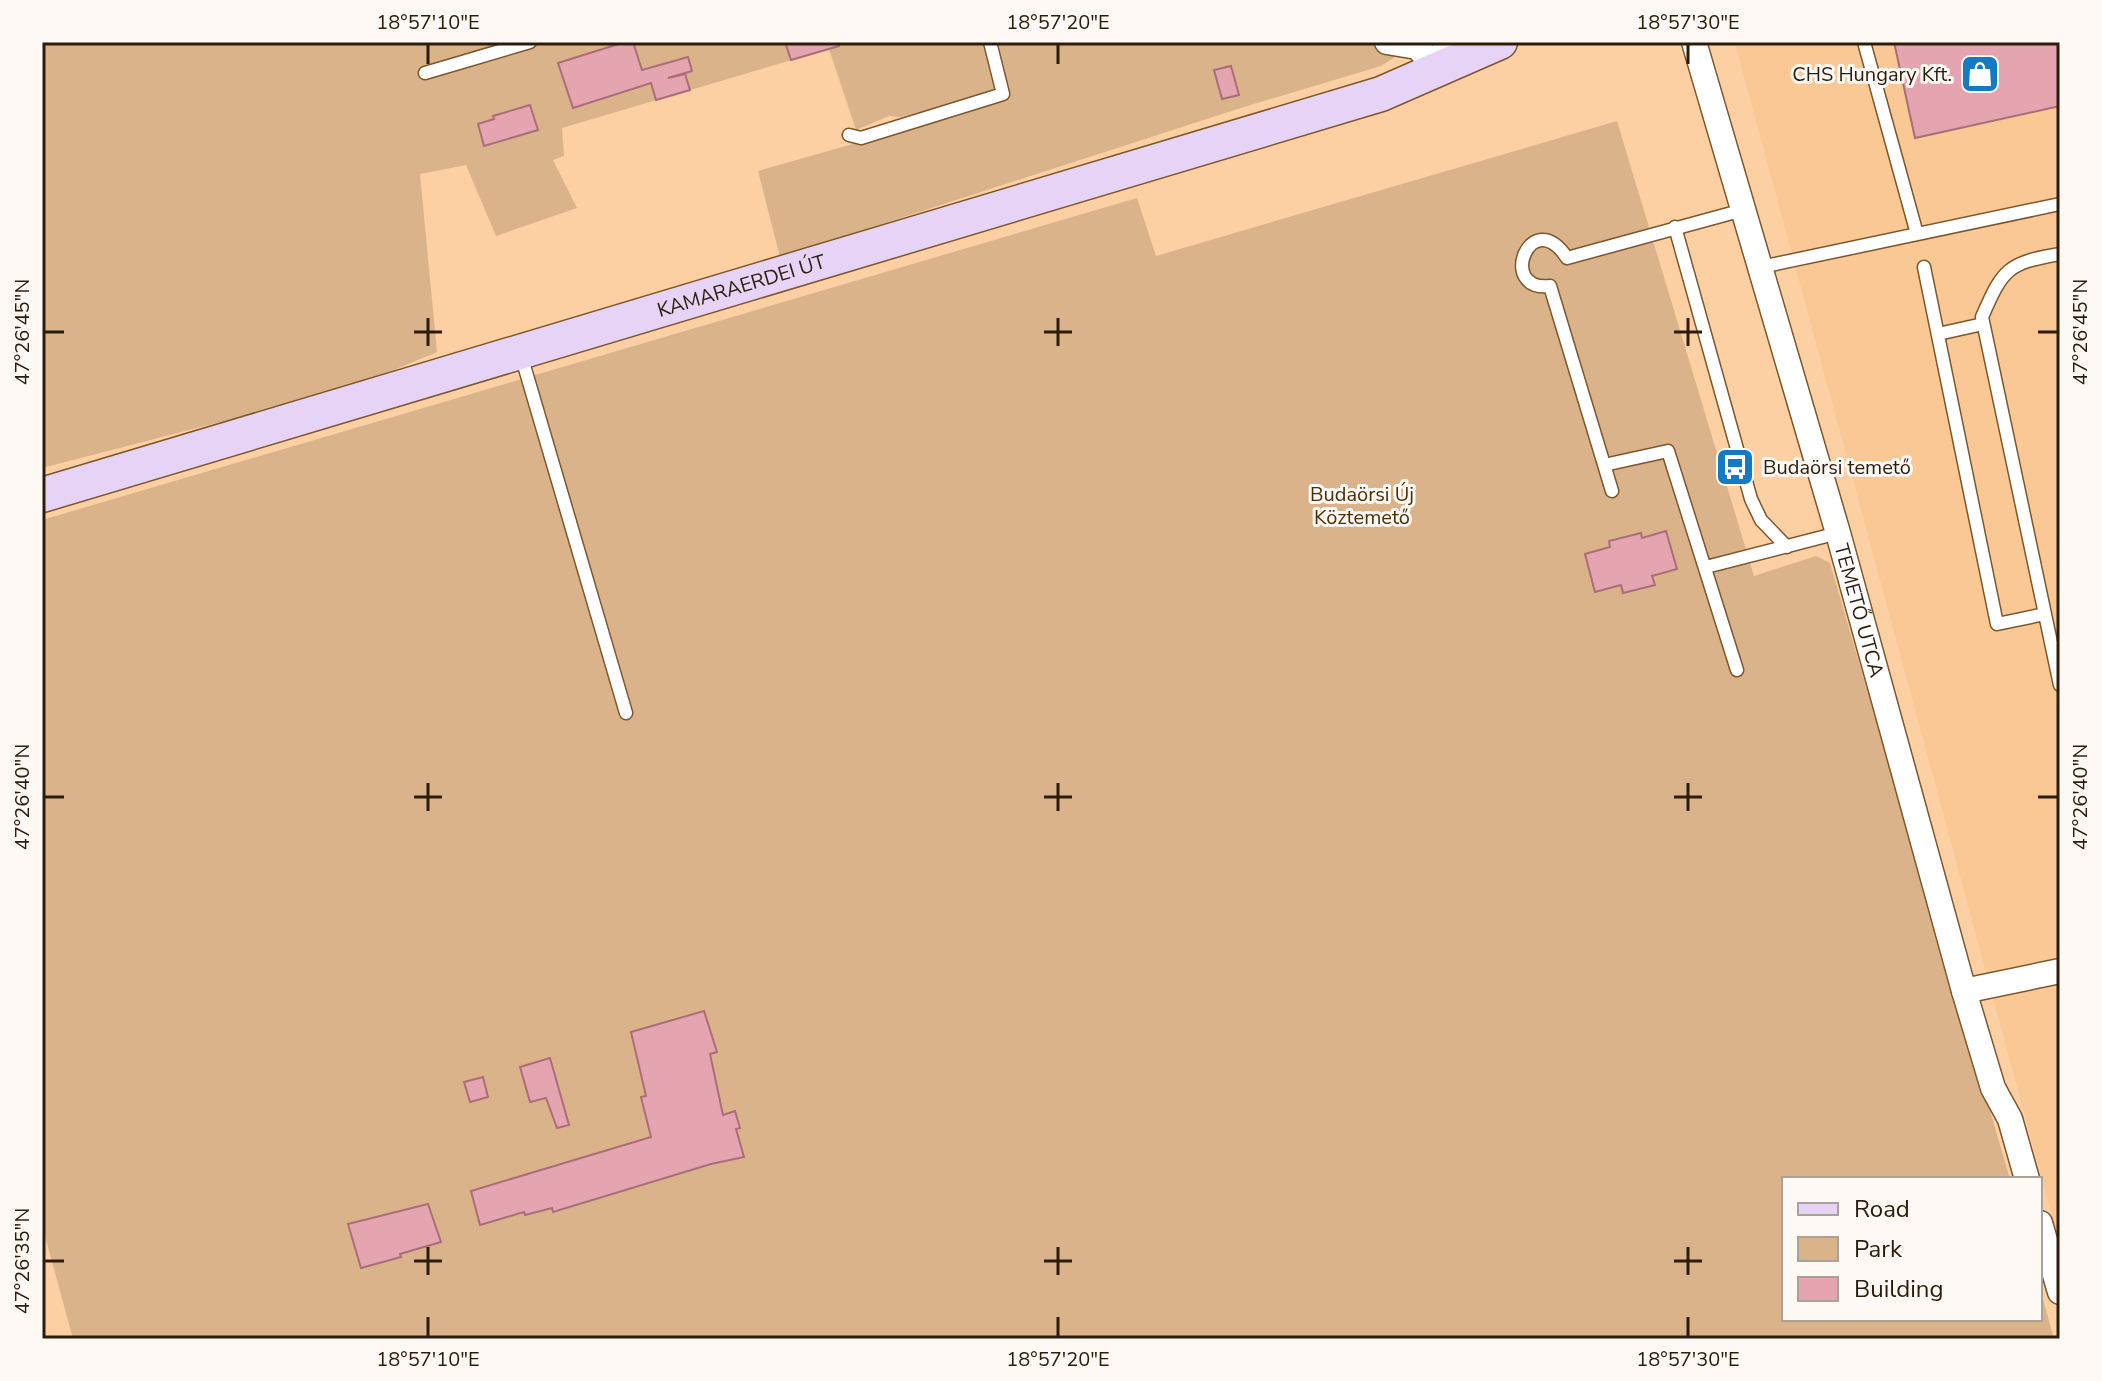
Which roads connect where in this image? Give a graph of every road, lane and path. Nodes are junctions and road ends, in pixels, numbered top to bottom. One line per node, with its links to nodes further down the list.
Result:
1 (530, 42): 8 (lane)
2 (990, 42): 9 (lane)
3 (1387, 42): 7 (street)
4 (1500, 42): 7 (street, KAMARAERDEI ÚT)
5 (1694, 42): 11 (street, TEMETŐ UTCA)
6 (1864, 42): 13 (lane)
7 (1442, 56): 19 (street, KAMARAERDEI ÚT)
8 (425, 73)
9 (849, 135)
10 (2060, 204): 13 (lane)
11 (1743, 210): 12 (lane); 15 (street, TEMETŐ UTCA)
12 (1675, 227): 20 (lane); 24 (lane)
13 (1917, 234): 15 (lane)
14 (2060, 254): 17 (lane)
15 (1761, 267): 23 (street, TEMETŐ UTCA)
16 (1924, 267): 18 (lane)
17 (1983, 324): 18 (lane); 26 (lane)
18 (1938, 334): 26 (lane)
19 (520, 352): 22 (street, KAMARAERDEI ÚT); 29 (lane)
20 (1604, 465): 21 (lane); 25 (lane)
21 (1612, 491)
22 (42, 495)
23 (1838, 533): 24 (lane); 31 (street, TEMETŐ UTCA)
24 (1787, 547): 25 (lane)
25 (1706, 567): 27 (lane)
26 (2045, 614): 28 (lane)
27 (1737, 670)
28 (2060, 685)
29 (626, 713)
30 (2060, 971): 31 (street)
31 (1964, 991): 32 (street, TEMETŐ UTCA)
32 (2026, 1177)
33 (2042, 1230): 34 (street)
34 (2060, 1292)

